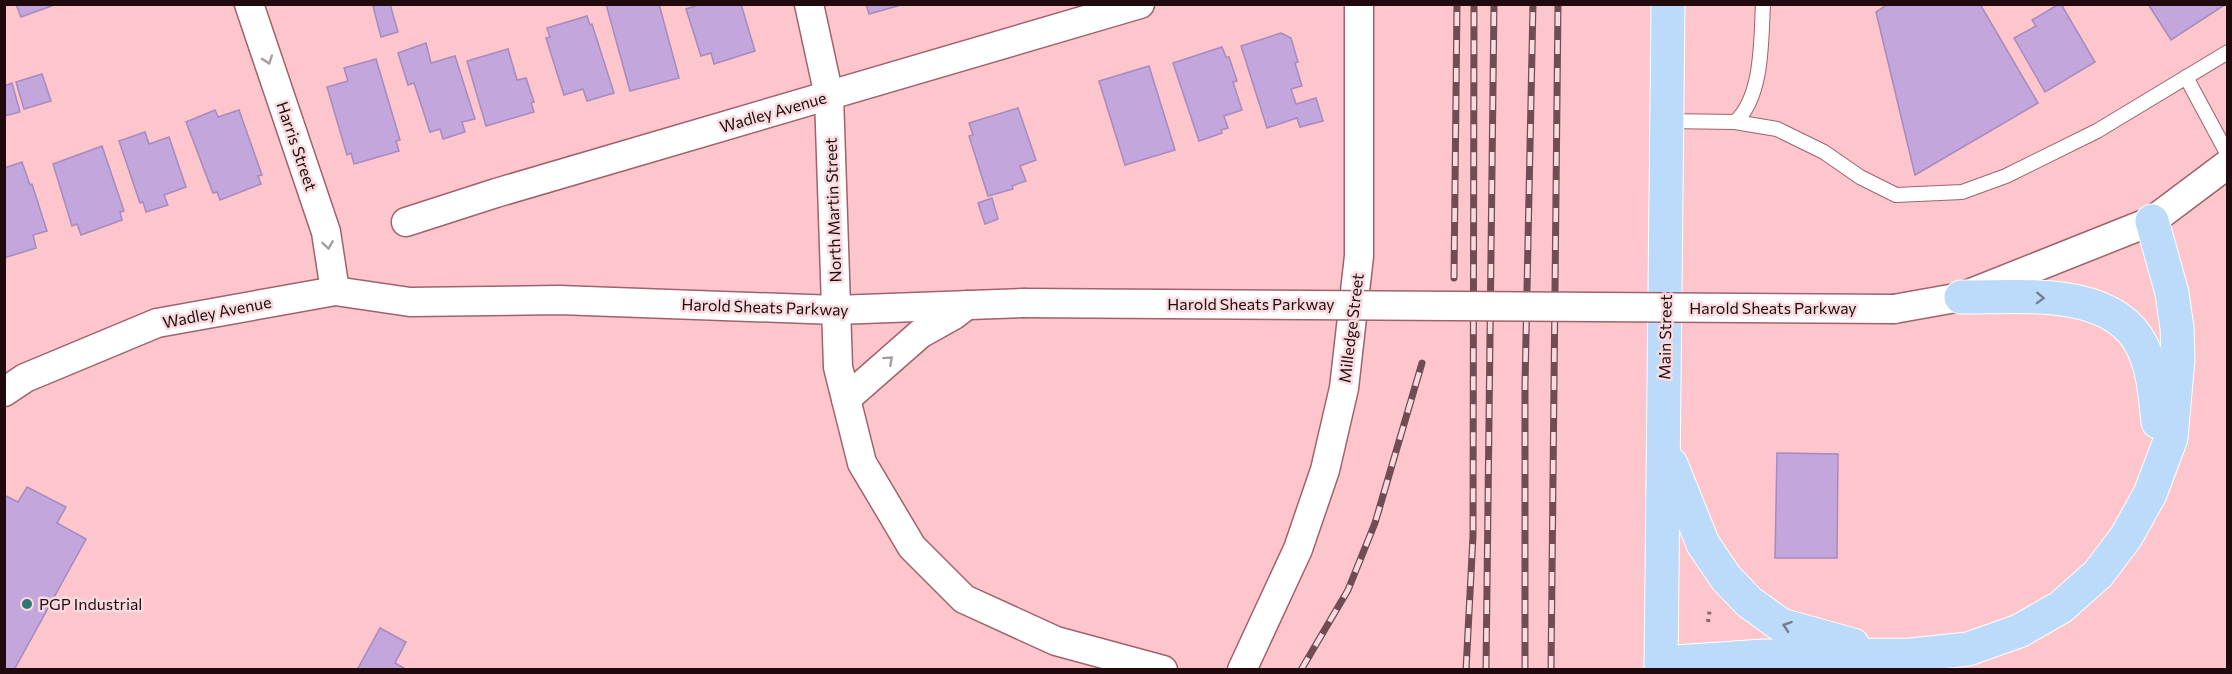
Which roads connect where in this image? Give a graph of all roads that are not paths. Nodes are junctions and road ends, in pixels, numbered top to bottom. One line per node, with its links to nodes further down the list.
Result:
1 (249, 4): 16 (street, Harris Street, one-way to 16)
2 (809, 4): 9 (street, North Martin Street)
3 (1140, 4): 9 (street, Wadley Avenue)
4 (1359, 4): 29 (street, Milledge Street)
5 (1668, 4): 10 (main road, Main Street)
6 (1763, 4): 11 (lane)
7 (2228, 52): 8 (lane)
8 (2186, 77): 11 (lane); 12 (lane)
9 (829, 96): 15 (street, Wadley Avenue); 19 (street, North Martin Street)
10 (1667, 122): 11 (lane); 22 (main road, Main Street)
11 (1735, 122)
12 (2228, 155)
13 (2228, 164): 14 (street, Harold Sheats Parkway)
14 (2152, 221): 17 (street, Harold Sheats Parkway); 23 (main road)
15 (406, 222)
16 (335, 291): 19 (street, Harold Sheats Parkway); 20 (street, Wadley Avenue)
17 (1961, 297): 18 (street, Harold Sheats Parkway, bridge); 23 (main road, one-way to 23)
18 (967, 305): 19 (street, Harold Sheats Parkway); 21 (street, one-way to 18)
19 (836, 310): 21 (street, North Martin Street)
20 (4, 392)
21 (846, 399): 24 (street, North Martin Street)
22 (1664, 444): 25 (main road, one-way to 22); 26 (main road, Main Street)
23 (2162, 462): 25 (main road)
24 (1061, 643): 27 (street); 28 (street, North Martin Street)
25 (1884, 655): 26 (main road)
26 (1661, 666)
27 (1082, 669)
28 (1163, 669)
29 (1242, 669)

